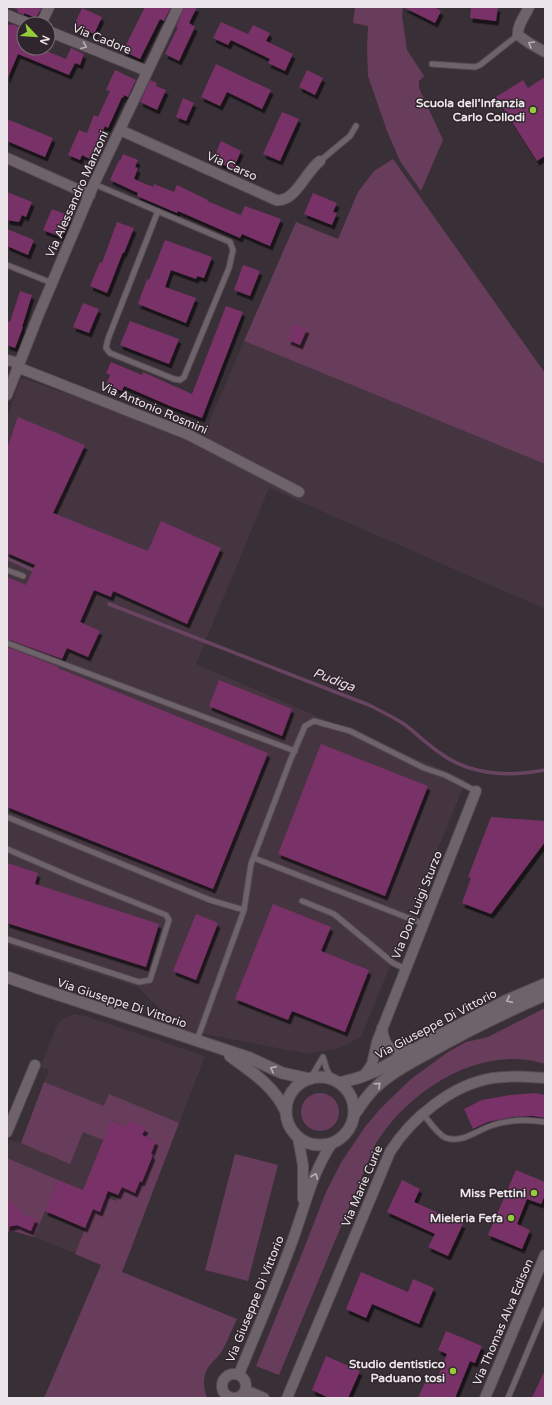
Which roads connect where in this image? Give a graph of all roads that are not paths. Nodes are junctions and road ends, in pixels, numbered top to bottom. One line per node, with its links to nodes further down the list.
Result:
1 (178, 7): 7 (street, Via Alessandro Manzoni)
2 (529, 7): 4 (street)
3 (56, 34): 7 (street, Via Cadore, one-way to 7)
4 (518, 35): 5 (street, one-way to 4); 6 (lane)
5 (545, 52)
6 (432, 64)
7 (147, 71): 9 (street, Via Alessandro Manzoni)
8 (356, 126): 11 (lane)
9 (120, 130): 11 (street, Via Carso); 12 (street, Via Alessandro Manzoni)
10 (7, 158): 13 (street)
11 (320, 161)
12 (94, 184): 13 (street, Via Alessandro Manzoni); 14 (lane)
13 (90, 195): 16 (street, Via Alessandro Manzoni)
14 (158, 211): 14 (lane)
15 (7, 265): 16 (lane)
16 (52, 283): 18 (street, Via Alessandro Manzoni)
17 (7, 360): 18 (street, Via Antonio Rosmini)
18 (18, 365): 19 (street, Via Alessandro Manzoni); 20 (street, Via Antonio Rosmini)
19 (7, 395)
20 (299, 492)
21 (7, 570): 22 (lane)
22 (23, 576)
23 (7, 643): 24 (lane)
24 (294, 751): 25 (lane); 28 (lane)
25 (476, 791): 31 (street, Via Don Luigi Sturzo)
26 (7, 817): 30 (lane)
27 (7, 849): 32 (lane)
28 (254, 858): 30 (lane); 31 (lane)
29 (302, 901): 33 (lane)
30 (244, 910): 40 (lane)
31 (424, 924): 33 (street, Via Don Luigi Sturzo)
32 (7, 939)
33 (406, 969): 39 (street, Via Don Luigi Sturzo)
34 (7, 977): 37 (street, Via Giuseppe Di Vittorio)
35 (7, 980): 37 (street, Via Giuseppe Di Vittorio)
36 (545, 984): 41 (street, Via Giuseppe Di Vittorio, one-way to 41)
37 (36, 988): 40 (street, Via Giuseppe Di Vittorio)
38 (545, 995): 50 (street, Via Giuseppe Di Vittorio, one-way to 38)
39 (382, 1028): 41 (street); 44 (street, Via Don Luigi Sturzo)
40 (197, 1041): 42 (street, Via Giuseppe Di Vittorio)
41 (414, 1049): 44 (street, Via Giuseppe Di Vittorio)
42 (223, 1050): 46 (street, Via Giuseppe Di Vittorio, one-way to 42); 48 (street, Via Giuseppe Di Vittorio)
43 (35, 1065): 52 (street)
44 (364, 1076): 47 (street, Via Giuseppe Di Vittorio)
45 (545, 1078): 49 (street, Via Marie Curie)
46 (310, 1079): 47 (street); 47 (lane); 48 (street)
47 (336, 1082): 50 (street)
48 (286, 1112): 53 (street)
49 (423, 1114): 51 (lane); 62 (street, Via Marie Curie)
50 (354, 1115): 54 (street)
51 (545, 1122)
52 (7, 1132)
53 (298, 1138): 54 (street); 55 (street, Via Giuseppe Di Vittorio)
54 (332, 1143): 55 (street, Via Giuseppe Di Vittorio, one-way to 54)
55 (302, 1211): 58 (street, Via Giuseppe Di Vittorio)
56 (545, 1255): 63 (street, Via Thomas Alva Edison)
57 (545, 1310): 64 (lane)
58 (239, 1374): 59 (street, Via Giuseppe Di Vittorio); 60 (street, Via Giuseppe Di Vittorio)
59 (246, 1390): 60 (street, Via Giuseppe Di Vittorio); 61 (street)
60 (229, 1397)
61 (264, 1398)
62 (287, 1398)
63 (485, 1398)
64 (508, 1398)

